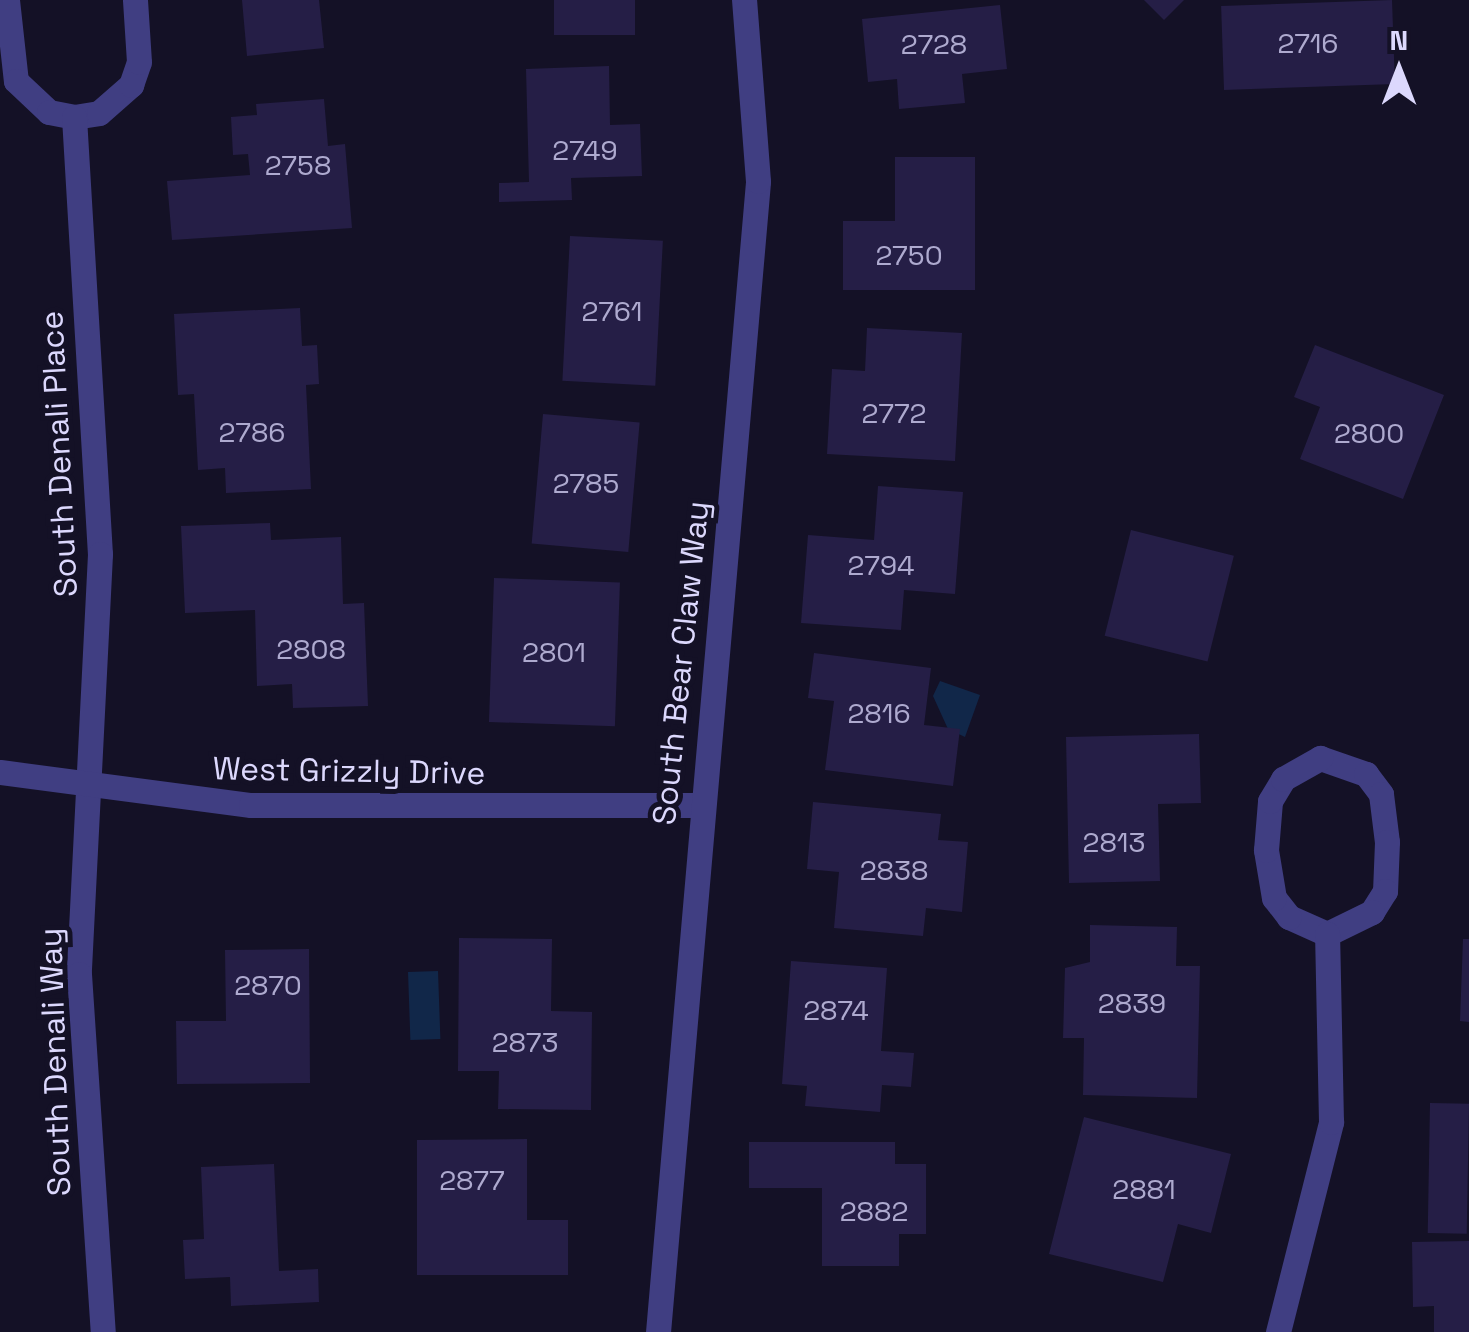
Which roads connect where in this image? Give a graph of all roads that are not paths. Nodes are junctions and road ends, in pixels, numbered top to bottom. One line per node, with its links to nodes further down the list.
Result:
1 (8, 0): 4 (street)
2 (135, 0): 4 (street)
3 (744, 0): 7 (street, South Bear Claw Way)
4 (74, 117): 6 (street, South Denali Place)
5 (0, 772): 6 (street, West Grizzly Drive)
6 (90, 788): 7 (street, West Grizzly Drive); 9 (street, South Denali Way)
7 (698, 806): 10 (street, South Bear Claw Way)
8 (1327, 934): 8 (street); 11 (street)
9 (103, 1332)
10 (658, 1332)
11 (1278, 1332)

